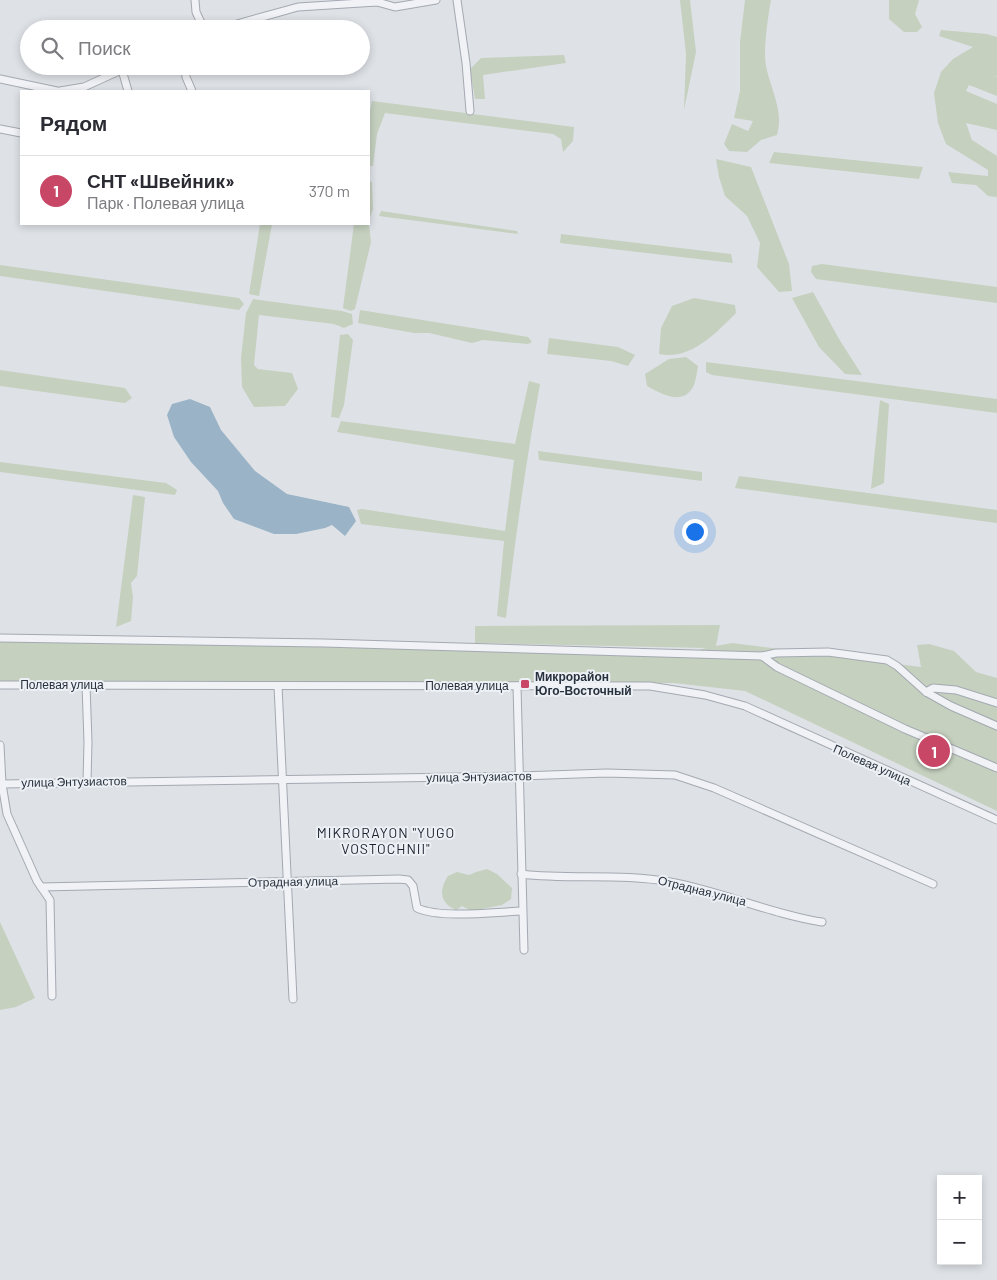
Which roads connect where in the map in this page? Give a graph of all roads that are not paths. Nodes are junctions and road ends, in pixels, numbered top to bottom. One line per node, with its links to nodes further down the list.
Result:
1 (195, 0): 6 (street)
2 (436, 0): 4 (street)
3 (457, 0): 16 (street)
4 (377, 1): 5 (street)
5 (319, 3): 7 (street)
6 (200, 20)
7 (251, 20)
8 (111, 75): 13 (street)
9 (123, 75): 14 (street)
10 (186, 75): 15 (street)
11 (0, 79): 12 (street)
12 (47, 90)
13 (64, 90)
14 (128, 90)
15 (192, 90)
16 (470, 110)
17 (0, 129): 18 (street)
18 (20, 133)
19 (0, 638): 20 (street)
20 (762, 656): 25 (street); 29 (street)
21 (0, 685): 22 (street, Полевая улица)
22 (86, 685): 23 (street, Полевая улица); 32 (street)
23 (278, 686): 24 (street, Полевая улица); 31 (street)
24 (517, 686): 30 (street); 34 (street, Полевая улица)
25 (926, 692): 26 (street); 27 (street)
26 (997, 702)
27 (997, 726)
28 (0, 744): 33 (street)
29 (997, 768)
30 (520, 776): 31 (street, улица Энтузиастов); 35 (street); 37 (street, улица Энтузиастов)
31 (284, 780): 32 (street, улица Энтузиастов); 36 (street)
32 (87, 782): 33 (street, улица Энтузиастов)
33 (2, 784): 38 (street)
34 (997, 820)
35 (521, 874): 39 (street); 40 (street, Отрадная улица)
36 (288, 881): 38 (street, Отрадная улица); 39 (street, Отрадная улица); 43 (street)
37 (933, 884)
38 (42, 887): 42 (street)
39 (522, 911): 41 (street)
40 (822, 922)
41 (524, 950)
42 (52, 996)
43 (293, 999)

